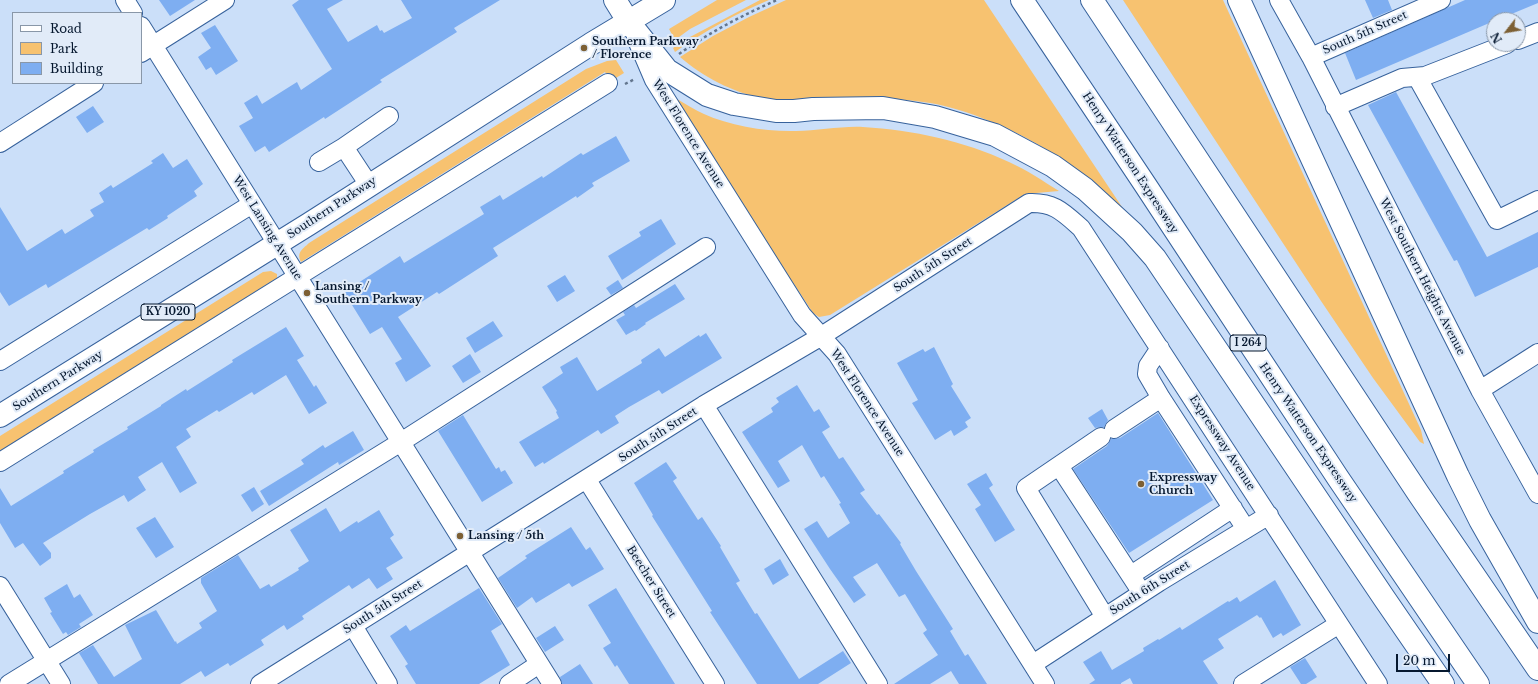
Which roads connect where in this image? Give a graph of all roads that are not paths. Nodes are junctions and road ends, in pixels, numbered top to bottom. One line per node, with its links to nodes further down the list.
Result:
1 (124, 0): 10 (street)
2 (225, 0): 15 (street)
3 (615, 0): 11 (main road, West Florence Avenue)
4 (664, 0): 11 (main road, Southern Parkway / KY 1020)
5 (1022, 0): 73 (main road, Henry Watterson Expressway / I 264)
6 (1092, 0): 60 (main road)
7 (1238, 0): 54 (main road)
8 (1279, 0): 17 (street, West Southern Heights Avenue)
9 (1441, 0): 17 (street, South 5th Street)
10 (132, 12)
11 (628, 21): 26 (main road, Southern Parkway / KY 1020); 33 (street, West Florence Avenue); 72 (main road)
12 (142, 30): 15 (street, West Lansing Avenue)
13 (1538, 32): 14 (street)
14 (1526, 37)
15 (147, 49): 28 (street, West Lansing Avenue)
16 (1486, 52): 18 (street)
17 (1311, 57): 21 (street, West Southern Heights Avenue)
18 (1417, 76): 21 (street); 27 (street)
19 (92, 84): 23 (street)
20 (614, 85): 32 (street)
21 (1335, 107): 37 (street, West Southern Heights Avenue)
22 (389, 116): 24 (street)
23 (0, 142)
24 (344, 147): 25 (street); 26 (street)
25 (319, 162)
26 (369, 185): 30 (main road, Southern Parkway / KY 1020)
27 (1538, 200)
28 (252, 204): 30 (street, West Lansing Avenue); 36 (street)
29 (1059, 209): 33 (street, South 5th Street); 34 (street, Expressway Avenue)
30 (276, 245): 32 (street, West Lansing Avenue); 40 (main road, Southern Parkway / KY 1020)
31 (706, 247): 41 (street)
32 (297, 276): 41 (street, West Lansing Avenue); 42 (street)
33 (820, 337): 39 (street, South 5th Street); 59 (street, West Florence Avenue)
34 (1160, 348): 38 (street); 47 (street, Expressway Avenue)
35 (1538, 353): 37 (street)
36 (0, 361)
37 (1480, 390): 45 (street, West Southern Heights Avenue)
38 (1161, 398): 43 (street); 46 (street)
39 (704, 405): 44 (street, South 5th Street); 68 (street)
40 (0, 416)
41 (401, 442): 49 (street, West Lansing Avenue); 57 (street)
42 (0, 462)
43 (1059, 466): 50 (street); 53 (street)
44 (587, 480): 49 (street, South 5th Street); 67 (street, Beecher Street)
45 (1538, 494)
46 (1233, 508): 48 (street); 50 (street)
47 (1269, 515): 48 (street, South 6th Street); 55 (street, Expressway Avenue)
48 (1246, 529): 52 (street, South 6th Street)
49 (470, 552): 56 (street, South 5th Street); 58 (street, West Lansing Avenue)
50 (1131, 575): 52 (street)
51 (0, 586): 57 (street)
52 (1142, 593): 53 (street, South 6th Street)
53 (1105, 617): 59 (street, South 6th Street)
54 (1538, 622)
55 (1339, 624): 70 (street); 71 (street, Expressway Avenue)
56 (353, 626): 63 (street, South 5th Street); 64 (street)
57 (47, 661): 61 (street); 62 (street)
58 (539, 664): 65 (street); 66 (street, West Lansing Avenue)
59 (1033, 664): 69 (street, West Florence Avenue)
60 (1538, 669)
61 (9, 684)
62 (61, 684)
63 (260, 684)
64 (388, 684)
65 (509, 684)
66 (552, 684)
67 (715, 684)
68 (878, 684)
69 (1045, 684)
70 (1244, 684)
71 (1378, 684)
72 (1444, 684)
73 (1478, 684)

